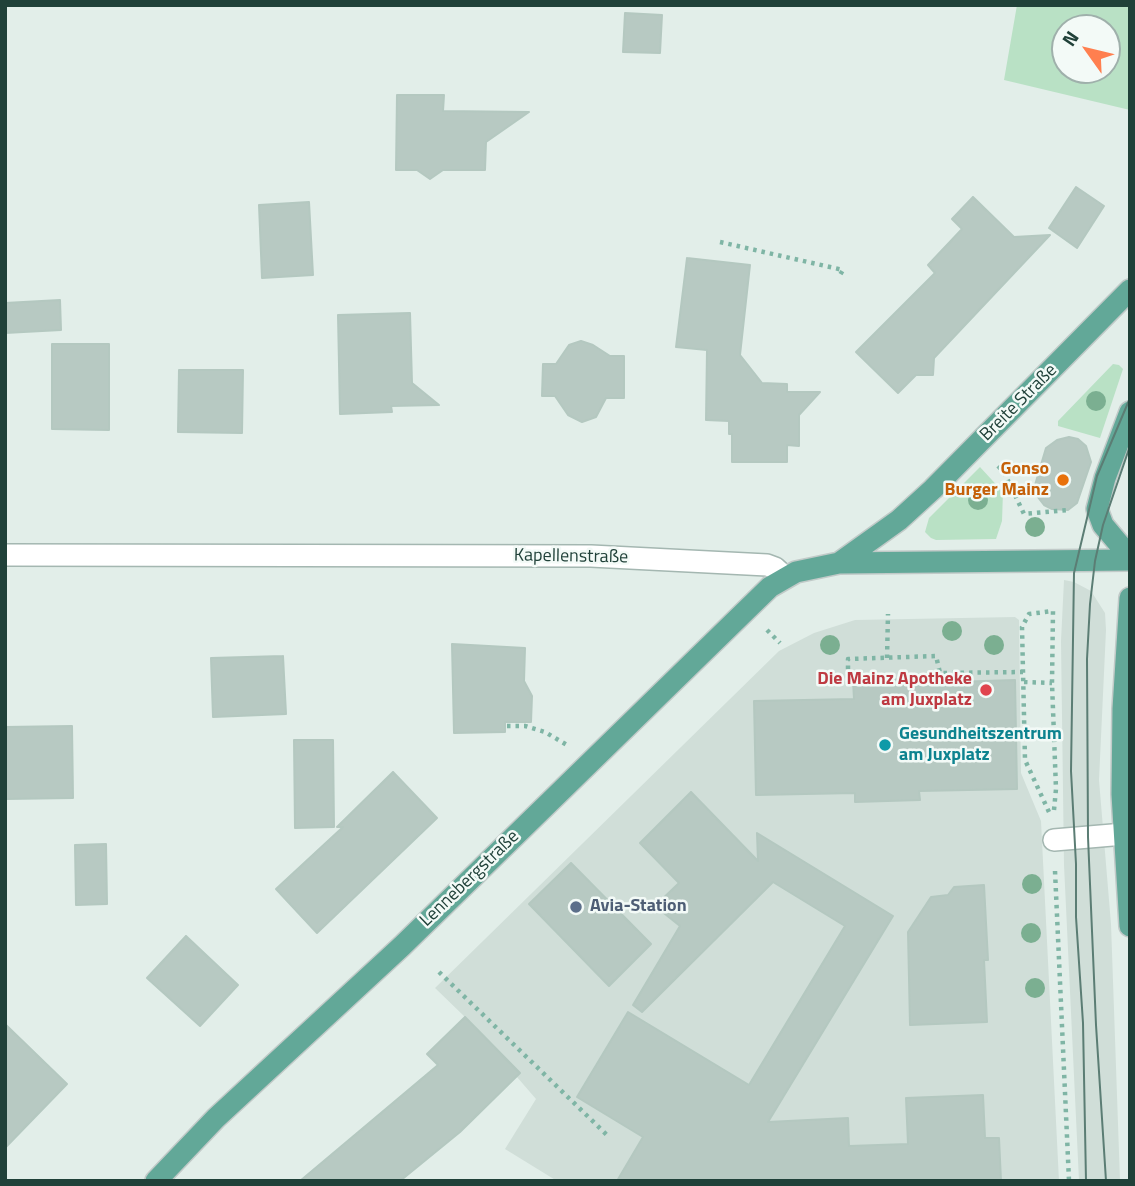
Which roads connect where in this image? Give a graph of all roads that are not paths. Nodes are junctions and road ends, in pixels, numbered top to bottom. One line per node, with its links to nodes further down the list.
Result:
1 (1130, 290): 5 (main road, Breite Straße)
2 (1130, 412): 4 (main road)
3 (5, 555): 6 (street, Kapellenstraße)
4 (1130, 559): 5 (main road)
5 (839, 563): 6 (main road)
6 (785, 578): 12 (main road, Lennebergstraße)
7 (1130, 598): 8 (main road)
8 (1126, 755): 10 (main road)
9 (1053, 829): 10 (street)
10 (1124, 834): 11 (main road)
11 (1130, 926)
12 (156, 1181)

